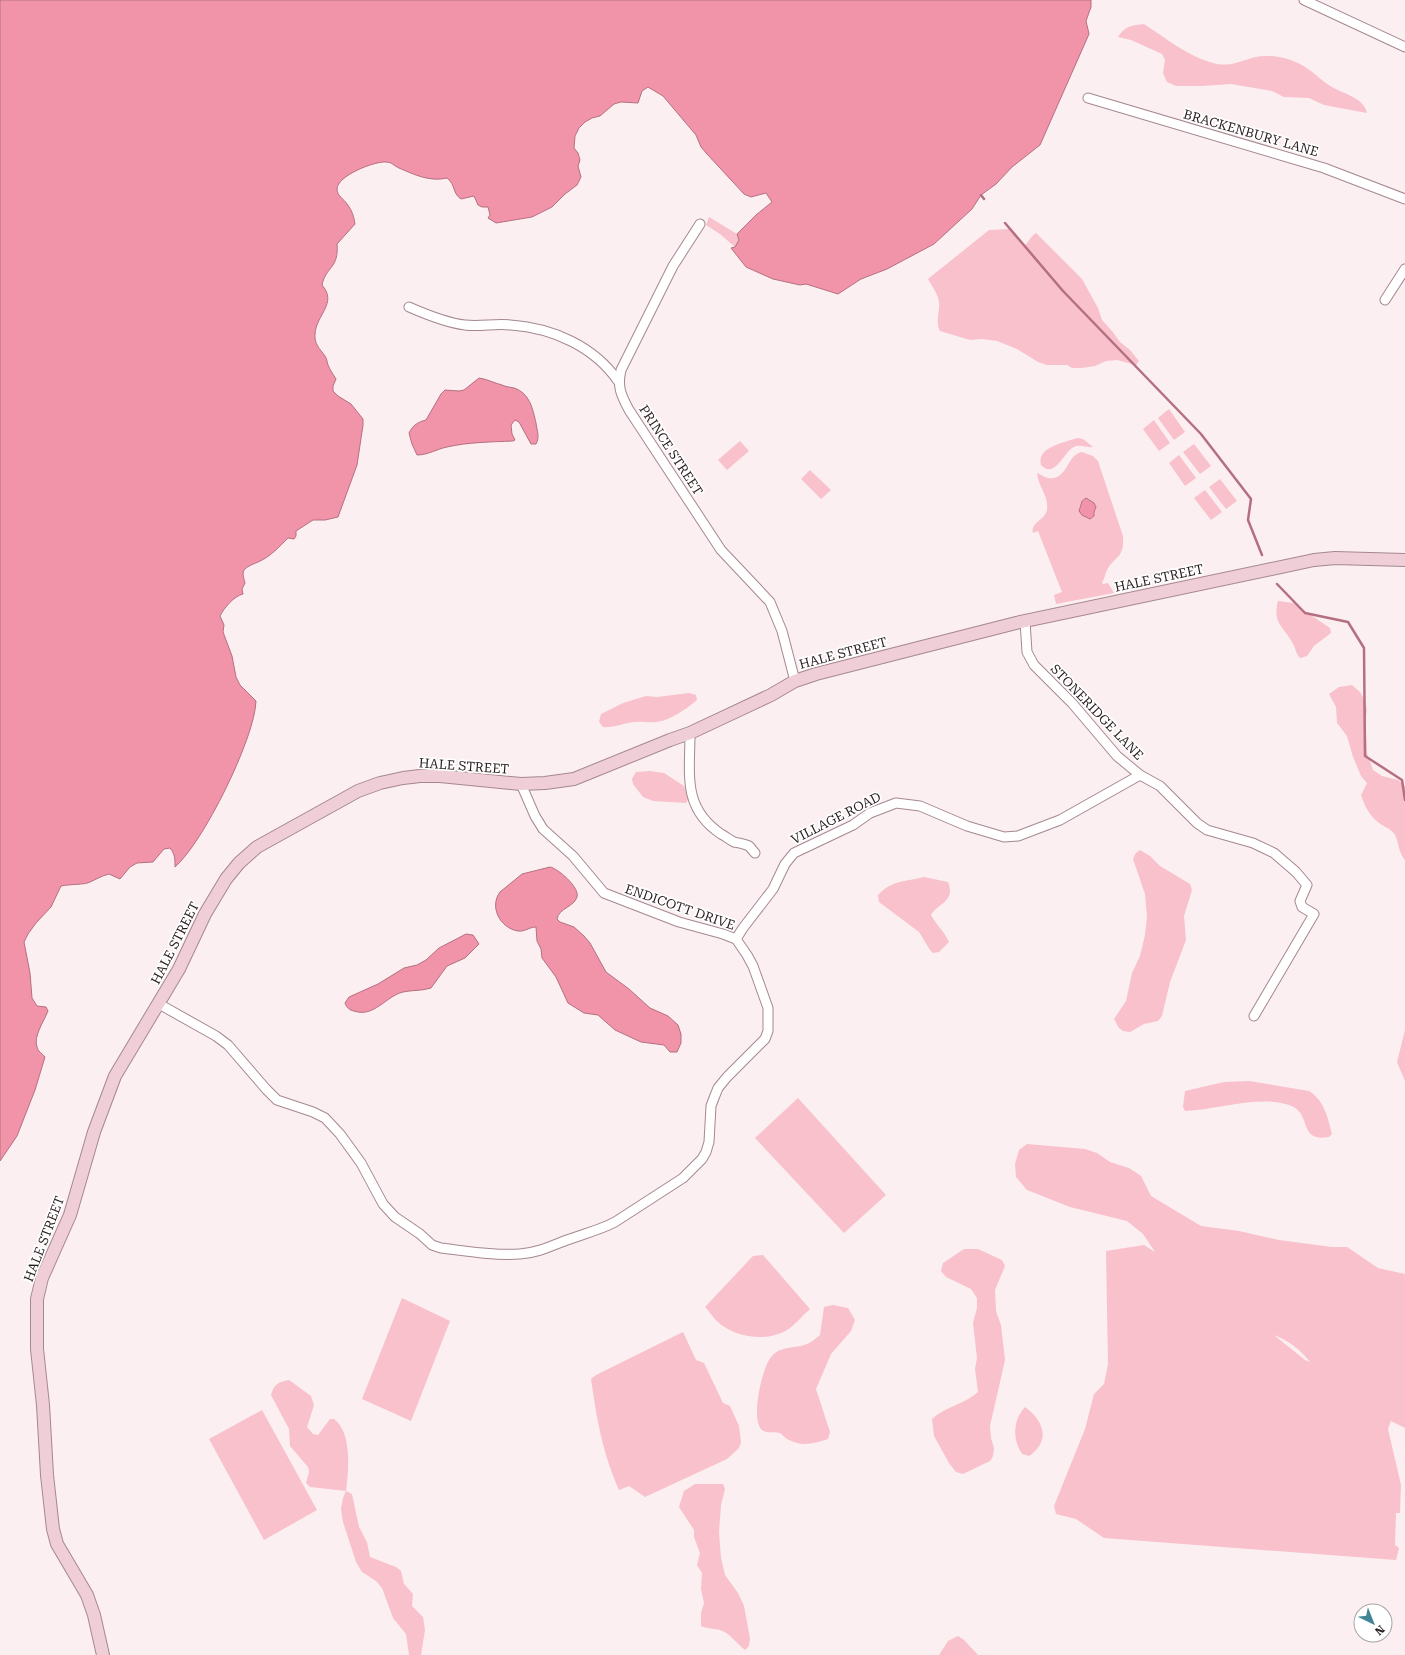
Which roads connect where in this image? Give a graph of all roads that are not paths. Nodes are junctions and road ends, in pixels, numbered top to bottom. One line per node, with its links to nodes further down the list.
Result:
1 (1304, 0): 2 (street)
2 (1405, 47)
3 (1088, 98): 4 (street, BRACKENBURY LANE)
4 (1405, 199)
5 (700, 224): 9 (street)
6 (1405, 269): 7 (street)
7 (1384, 300)
8 (409, 307): 9 (street, PRINCE STREET)
9 (618, 382): 12 (street, PRINCE STREET)
10 (1405, 560): 11 (main road, HALE STREET)
11 (1025, 622): 12 (main road, HALE STREET); 14 (street, STONERIDGE LANE)
12 (795, 681): 13 (main road, HALE STREET)
13 (690, 733): 15 (main road, HALE STREET); 16 (street)
14 (1140, 775): 17 (street, VILLAGE ROAD); 19 (street, STONERIDGE LANE)
15 (521, 784): 17 (street, ENDICOTT DRIVE); 18 (main road, HALE STREET)
16 (755, 853)
17 (736, 939): 18 (street, ENDICOTT DRIVE)
18 (159, 1004): 20 (main road, HALE STREET)
19 (1254, 1016)
20 (103, 1655)

